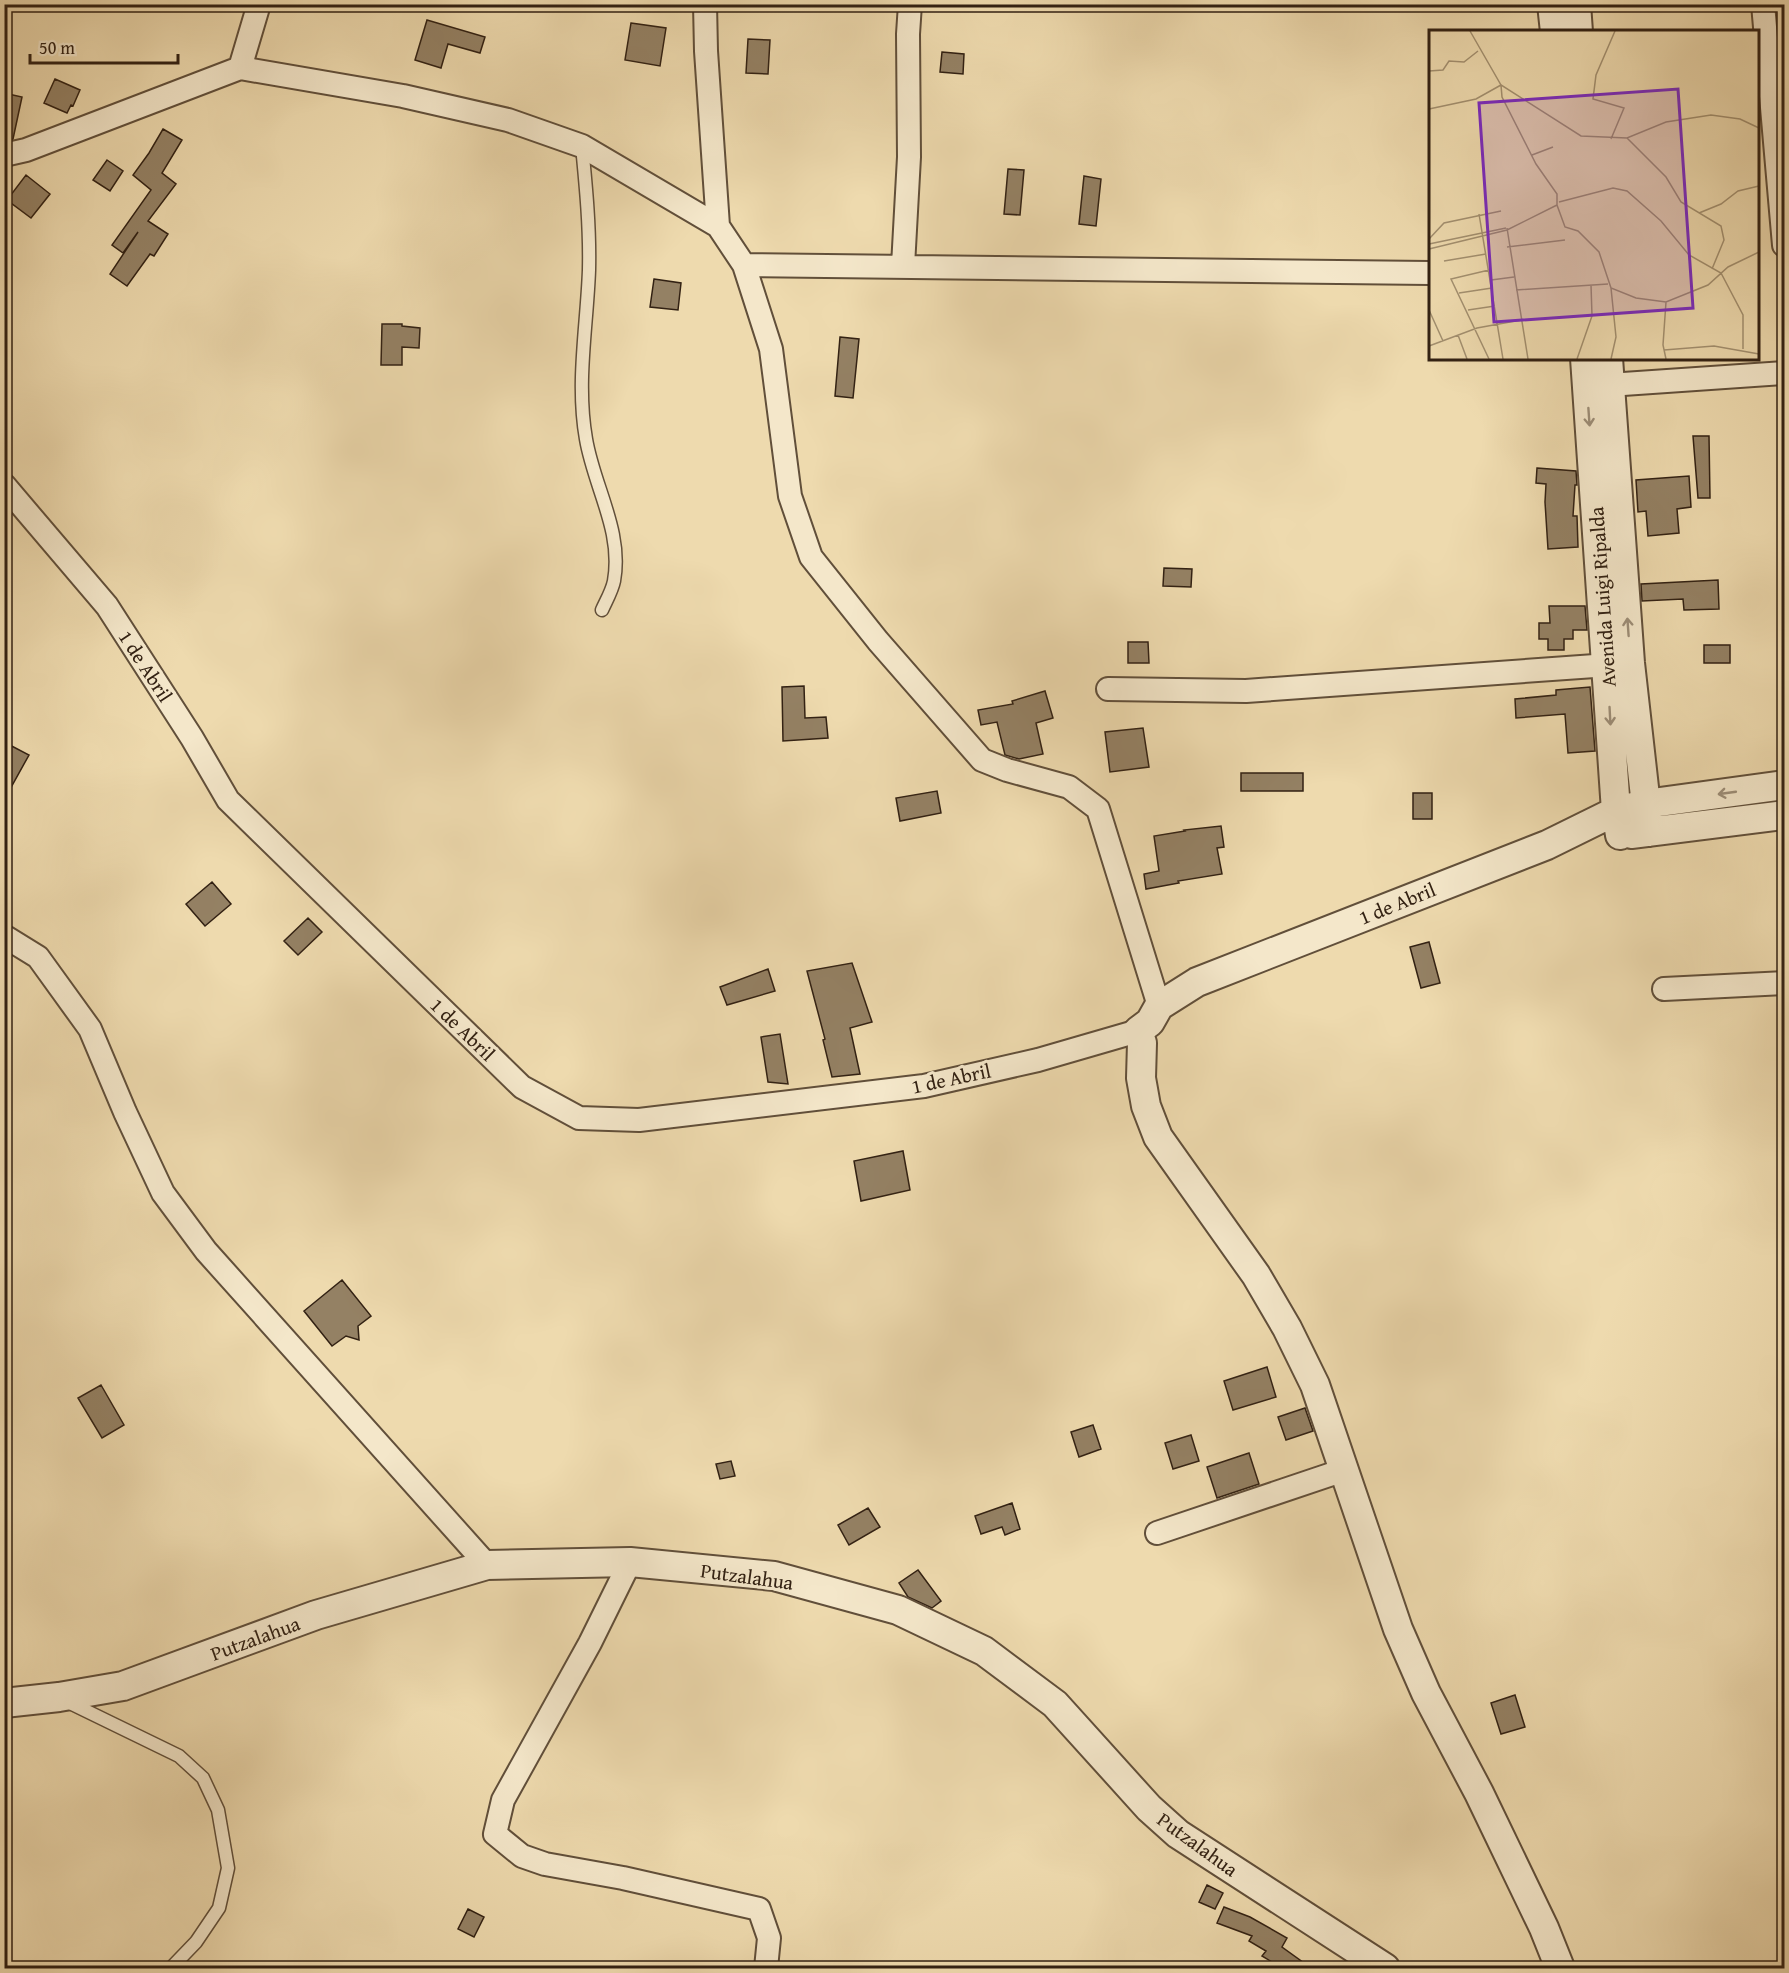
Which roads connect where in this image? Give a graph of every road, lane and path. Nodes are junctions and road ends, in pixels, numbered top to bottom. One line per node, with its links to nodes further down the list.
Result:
1 (259, 4): 9 (street)
2 (705, 4): 13 (street)
3 (910, 4): 16 (street)
4 (1552, 4): 7 (street)
5 (1576, 4): 8 (street)
6 (1763, 4): 10 (street)
7 (1555, 30)
8 (1578, 30)
9 (240, 68): 11 (street); 12 (street)
10 (1780, 143): 14 (street)
11 (582, 146): 13 (street); 22 (lane)
12 (4, 155)
13 (718, 226): 15 (street)
14 (1785, 245)
15 (744, 265): 16 (street); 33 (street)
16 (903, 266): 17 (street)
17 (1429, 273)
18 (1587, 360): 20 (street, Avenida Luigi Ripalda)
19 (1785, 373): 20 (street)
20 (1602, 377): 23 (street, Avenida Luigi Ripalda)
21 (4, 486): 34 (street, 1 de Abril)
22 (602, 610)
23 (1619, 664): 24 (street); 26 (street, Avenida Luigi Ripalda); 28 (street, Avenida Luigi Ripalda, one-way to 28)
24 (1108, 689)
25 (1785, 785): 26 (street, 1 de Abril, one-way to 26)
26 (1646, 804): 28 (street, 1 de Abril); 29 (street, Avenida Luigi Ripalda)
27 (1785, 815): 29 (street, 1 de Abril)
28 (1618, 823): 29 (street, 1 de Abril); 33 (street, 1 de Abril)
29 (1649, 832)
30 (4, 936): 38 (street)
31 (1785, 983): 32 (street)
32 (1664, 989)
33 (1159, 1006): 34 (street, 1 de Abril)
34 (1138, 1031): 35 (street)
35 (1344, 1470): 36 (street); 44 (street)
36 (1157, 1533)
37 (630, 1562): 38 (street, Putzalahua); 42 (street); 43 (street, Putzalahua)
38 (487, 1565): 39 (street, Putzalahua)
39 (59, 1697): 40 (street, Putzalahua); 41 (lane)
40 (4, 1703)
41 (171, 1968)
42 (766, 1968)
43 (1385, 1968)
44 (1560, 1968)

